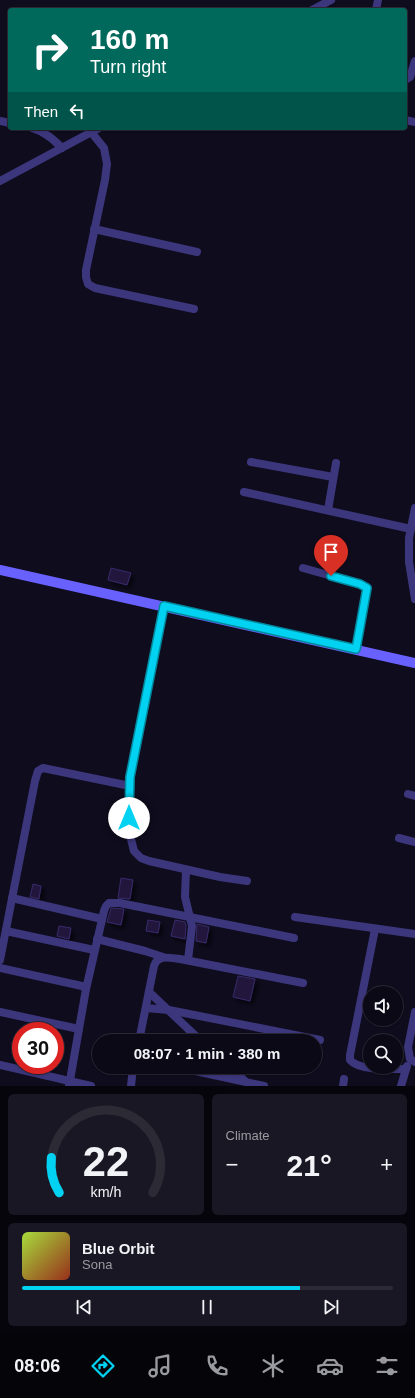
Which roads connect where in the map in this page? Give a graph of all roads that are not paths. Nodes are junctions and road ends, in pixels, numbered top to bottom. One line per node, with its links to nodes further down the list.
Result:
1 (331, 0): 2 (street)
2 (316, 8)
3 (415, 61): 4 (street)
4 (407, 79)
5 (38, 130): 8 (street)
6 (95, 130): 7 (street)
7 (91, 132): 8 (street); 10 (street)
8 (62, 148): 9 (street)
9 (0, 181)
10 (94, 229): 11 (street); 12 (street)
11 (197, 252)
12 (194, 309)
13 (251, 462): 15 (street)
14 (336, 463): 15 (street)
15 (333, 477): 18 (street)
16 (244, 492): 18 (street)
17 (415, 508): 19 (street)
18 (328, 510): 20 (street)
19 (414, 517): 20 (street)
20 (411, 529): 21 (street)
21 (412, 562): 24 (street)
22 (303, 568): 26 (street)
23 (0, 570): 25 (street)
24 (415, 599)
25 (164, 606): 26 (street); 28 (street)
26 (356, 649): 27 (street)
27 (415, 662)
28 (130, 786): 31 (street); 33 (street)
29 (399, 838): 30 (street)
30 (415, 842)
31 (186, 870): 32 (street); 35 (street)
32 (247, 881)
33 (12, 898): 36 (street); 38 (street)
34 (295, 917): 37 (street)
35 (191, 918): 36 (street); 40 (street); 45 (street)
36 (102, 919): 41 (street)
37 (375, 929): 39 (street); 60 (street)
38 (6, 931): 42 (street); 44 (street)
39 (415, 934)
40 (294, 938)
41 (97, 939): 42 (street); 43 (street)
42 (94, 950): 48 (street)
43 (163, 957): 45 (street); 49 (street)
44 (0, 960)
45 (188, 960): 47 (street)
46 (0, 968): 48 (street)
47 (304, 983)
48 (86, 989): 54 (street)
49 (149, 992): 50 (street); 51 (street)
50 (146, 1008): 51 (street); 55 (street)
51 (169, 1010): 56 (street); 57 (street)
52 (0, 1012): 54 (street)
53 (415, 1012): 58 (street)
54 (80, 1029): 64 (street)
55 (140, 1034)
56 (194, 1034)
57 (290, 1034)
58 (413, 1060): 60 (street)
59 (0, 1065): 64 (street)
60 (405, 1069): 69 (street)
61 (132, 1074): 67 (street)
62 (206, 1074): 65 (street)
63 (237, 1074): 65 (street)
64 (69, 1083): 66 (street)
65 (248, 1084): 68 (street)
66 (91, 1086)
67 (131, 1086)
68 (264, 1086)
69 (401, 1086)

